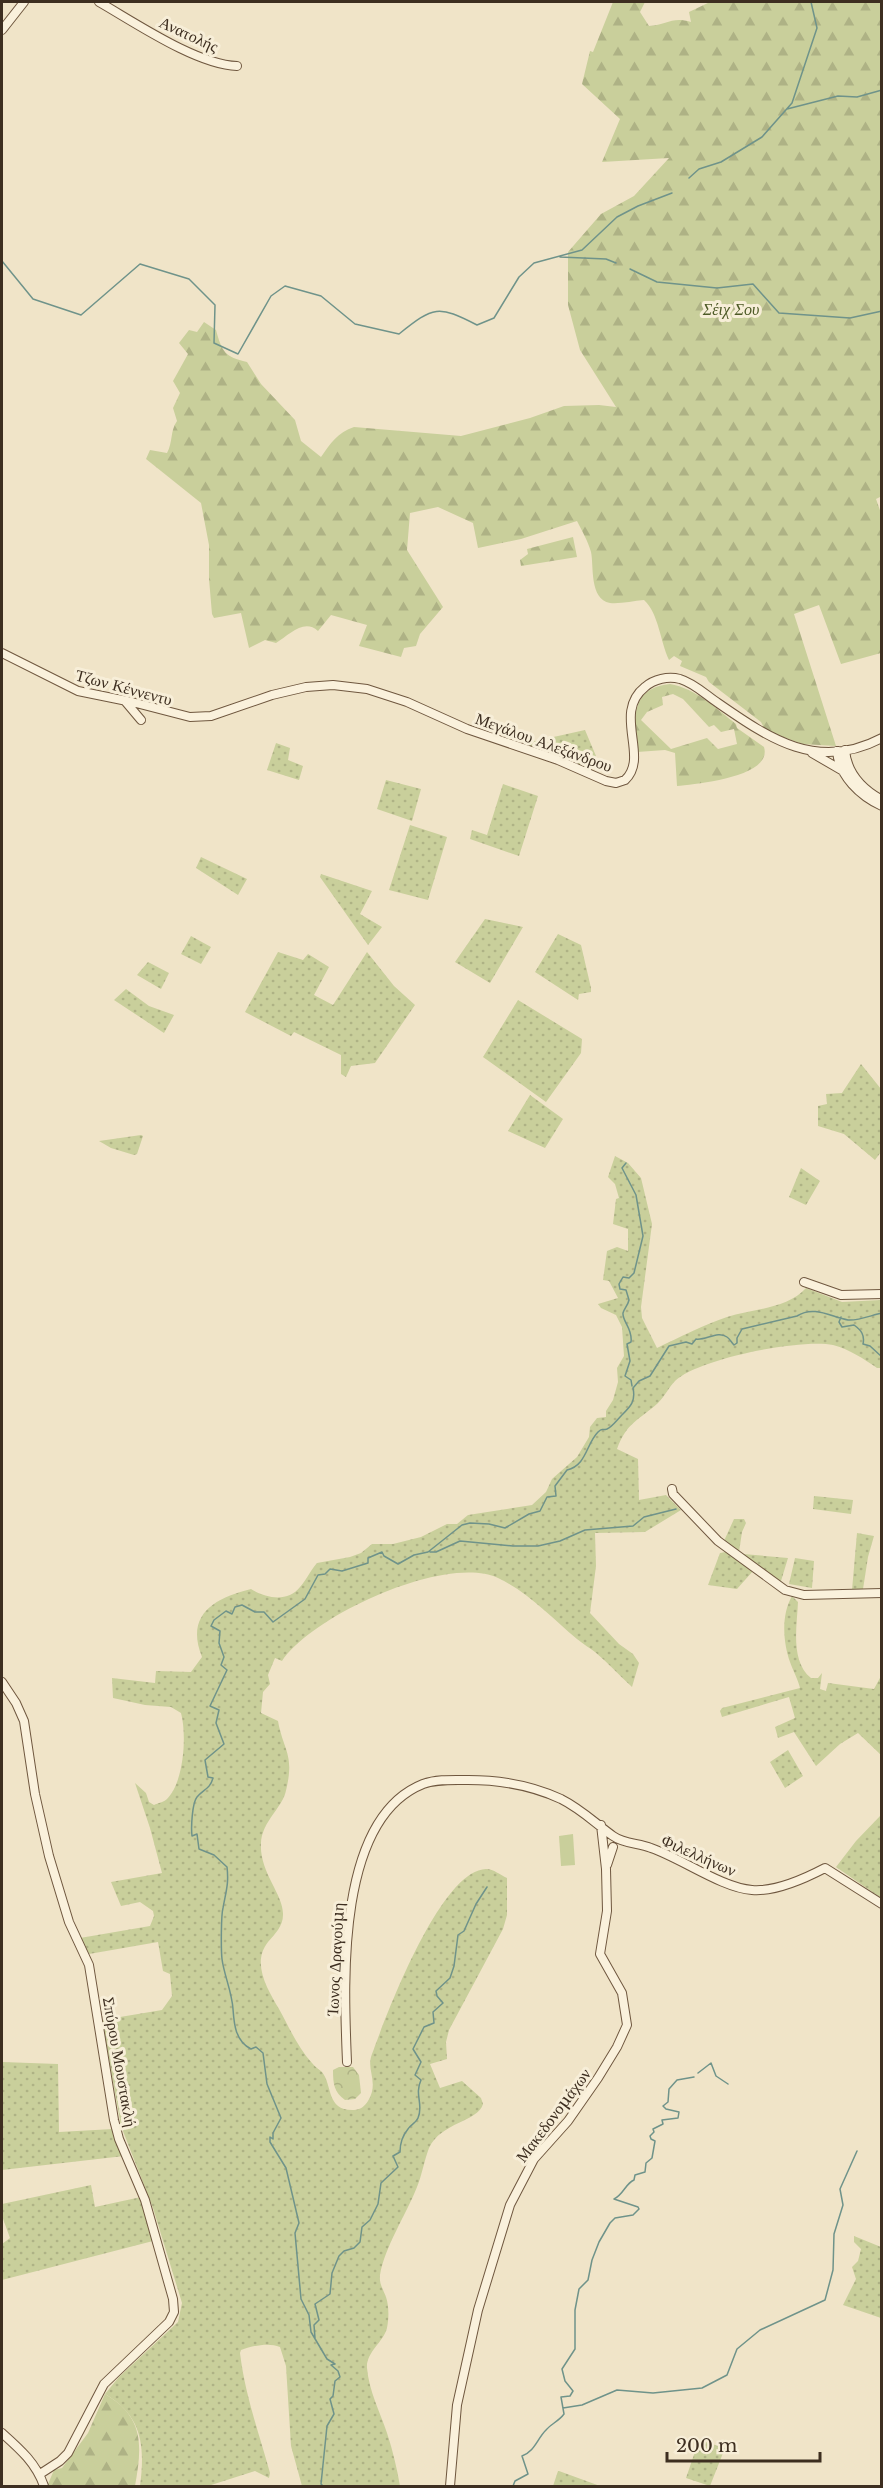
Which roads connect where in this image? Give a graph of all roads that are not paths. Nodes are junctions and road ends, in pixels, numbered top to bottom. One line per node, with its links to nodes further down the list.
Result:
1 (24, 2): 3 (street)
2 (99, 2): 4 (street, Ανατολής)
3 (2, 30)
4 (237, 66)
5 (2, 653): 6 (street, Τζων Κέννεντυ)
6 (125, 701): 7 (street, Τζων Κέννεντυ); 8 (street)
7 (211, 716): 11 (street, Μεγάλου Αλεξάνδρου)
8 (141, 720)
9 (882, 738): 10 (street, Μεγάλου Αλεξάνδρου)
10 (873, 742): 12 (street, Μεγάλου Αλεξάνδρου); 13 (street)
11 (808, 751): 12 (street, Μεγάλου Αλεξάνδρου); 13 (street)
12 (841, 751): 13 (street)
13 (846, 770): 14 (street); 15 (street)
14 (882, 800)
15 (882, 806)
16 (804, 1282): 17 (street)
17 (882, 1294)
18 (672, 1489): 19 (street)
19 (882, 1593)
20 (2, 1682): 30 (street, Σπύρου Μουστακλή)
21 (601, 1825): 22 (street, Ίωνος Δραγούμη); 23 (street); 28 (street, Ίωνος Δραγούμη)
22 (614, 1837): 23 (street); 24 (street, Φιλελλήνων); 25 (street, Μακεδονομάχων)
23 (604, 1842): 25 (street, Φιλελλήνων); 26 (street, Μακεδονομάχων)
24 (633, 1844): 25 (street, Φιλελλήνων); 27 (street, Φιλελλήνων)
25 (614, 1847): 26 (street, Μακεδονομάχων)
26 (606, 1869): 32 (street, Μακεδονομάχων)
27 (882, 1904)
28 (346, 2062)
29 (2, 2433): 30 (street)
30 (40, 2474): 31 (street)
31 (44, 2487)
32 (450, 2487)

